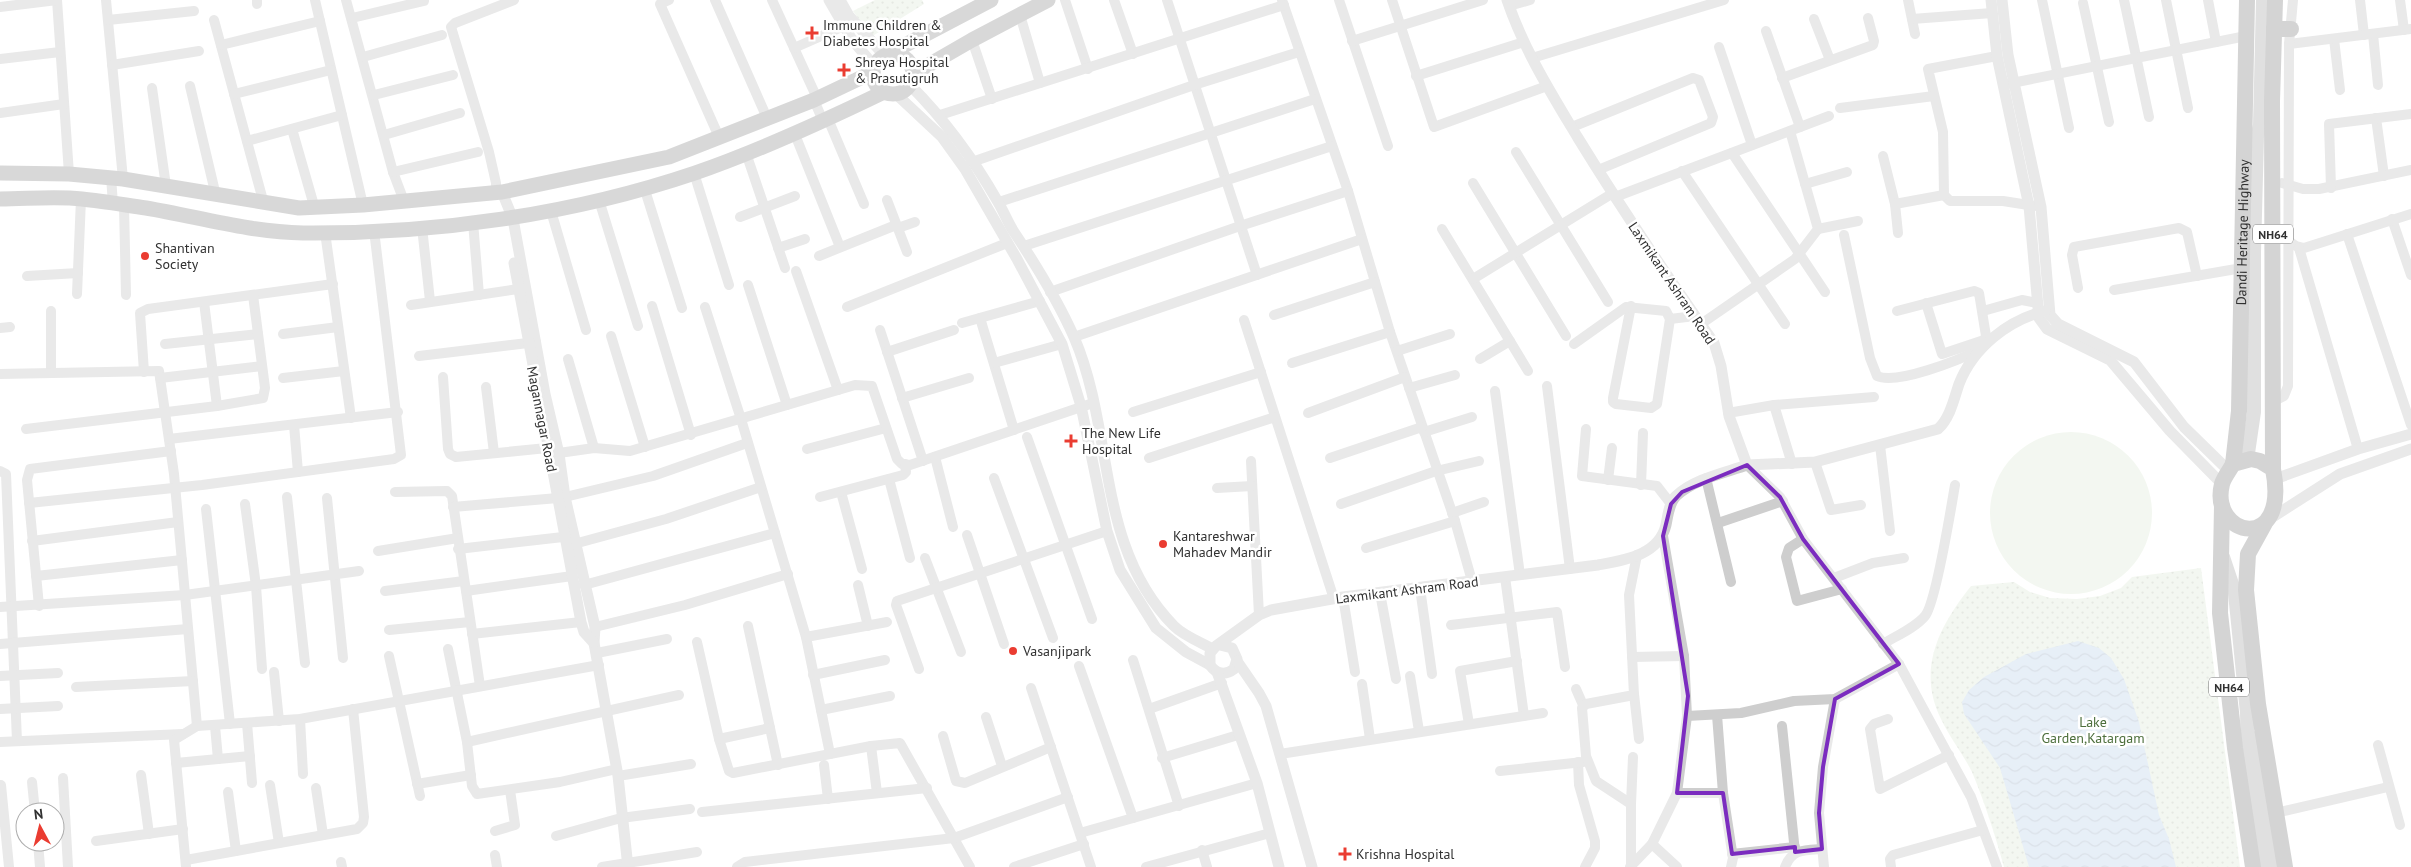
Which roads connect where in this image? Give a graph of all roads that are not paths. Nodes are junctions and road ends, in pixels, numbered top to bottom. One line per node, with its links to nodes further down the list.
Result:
1 (57, 0): 39 (street); 70 (street)
2 (106, 0): 47 (street)
3 (315, 0): 49 (street)
4 (346, 0): 43 (street)
5 (514, 0): 157 (street)
6 (715, 0): 116 (street)
7 (774, 0): 68 (street)
8 (829, 0): 50 (street)
9 (840, 0): 73 (street)
10 (991, 0): 73 (main road)
11 (1048, 0): 42 (main road)
12 (1065, 0): 84 (street)
13 (1114, 0): 74 (street)
14 (1167, 0): 60 (street)
15 (1339, 0): 63 (street)
16 (1392, 0): 51 (street)
17 (1483, 0): 51 (street)
18 (1530, 0): 36 (street)
19 (1724, 0): 37 (street)
20 (1908, 0): 46 (street)
21 (1991, 0): 41 (street)
22 (2002, 0): 92 (street)
23 (2042, 0): 86 (street)
24 (2124, 0): 78 (street)
25 (2166, 0): 69 (street)
26 (2208, 0): 65 (street)
27 (2247, 0): 58 (highway, Dandi Heritage Highway / NH64)
28 (2263, 0): 120 (main road)
29 (2275, 0): 52 (highway, NH64)
30 (2293, 0): 59 (street)
31 (2360, 0): 56 (street)
32 (2400, 0): 53 (street)
33 (424, 1): 43 (street)
34 (663, 1): 128 (street)
35 (1283, 2): 60 (street); 72 (street)
36 (1508, 3): 64 (street, Laxmikant Ashram Road)
37 (1706, 3): 77 (street)
38 (2083, 3): 82 (street)
39 (0, 7)
40 (194, 11): 47 (street)
41 (1992, 13): 46 (street); 75 (street)
42 (1020, 15): 62 (main road); 91 (street)
43 (352, 18): 76 (street)
44 (1868, 18): 80 (street)
45 (1814, 19): 80 (street)
46 (1912, 19): 55 (street)
47 (108, 20): 81 (street)
48 (214, 20): 66 (street)
49 (320, 22): 66 (street); 85 (street)
50 (844, 26): 68 (street); 83 (street)
51 (1400, 26): 63 (street); 88 (street)
52 (2274, 29): 59 (highway); 149 (highway, NH64)
53 (2407, 29): 56 (street)
54 (1766, 30): 89 (street)
55 (1915, 34)
56 (2368, 34): 61 (street); 94 (street)
57 (442, 35): 76 (street)
58 (2246, 36): 65 (street); 210 (highway, Dandi Heritage Highway / NH64)
59 (2290, 37): 61 (street); 153 (street)
60 (1180, 39): 74 (street); 93 (street)
61 (2334, 39): 98 (street)
62 (972, 40): 90 (main road); 104 (street)
63 (1352, 41): 132 (street)
64 (1524, 42): 77 (street, Laxmikant Ashram Road); 88 (street)
65 (2216, 42): 69 (street)
66 (221, 45): 100 (street)
67 (1719, 47): 130 (street)
68 (794, 48): 103 (street)
69 (2176, 50): 78 (street); 108 (street)
70 (60, 52): 79 (street); 106 (street)
71 (199, 52): 81 (street)
72 (1299, 52): 93 (street); 105 (street)
73 (887, 54): 83 (main road); 90 (main road)
74 (1133, 54): 84 (street)
75 (1997, 56): 92 (street); 102 (street)
76 (363, 57): 101 (street)
77 (1532, 58): 96 (street, Laxmikant Ashram Road)
78 (2136, 58): 82 (street); 115 (street)
79 (0, 59)
80 (1830, 60): 89 (street)
81 (112, 65): 148 (street)
82 (2097, 66): 86 (street); 119 (street)
83 (873, 69): 99 (main road); 103 (main road)
84 (1088, 69): 91 (street)
85 (331, 70): 100 (street); 112 (street)
86 (2058, 74): 92 (street); 122 (street)
87 (453, 75): 101 (street)
88 (1416, 76): 96 (street)
89 (1782, 78): 124 (street)
90 (912, 79): 99 (main road); 113 (street)
91 (1040, 83): 104 (street)
92 (2009, 84): 174 (street)
93 (1194, 85): 126 (street); 138 (street)
94 (2378, 85)
95 (190, 86): 160 (street)
96 (1547, 86): 121 (street, Laxmikant Ashram Road)
97 (152, 88): 154 (street)
98 (2340, 90)
99 (890, 93): 118 (main road); 200 (street)
100 (234, 94): 129 (street)
101 (374, 95): 127 (street)
102 (1934, 96): 107 (street); 162 (street)
103 (816, 99): 116 (main road); 118 (street)
104 (992, 99): 113 (street)
105 (1316, 99): 126 (street); 131 (street)
106 (64, 104): 109 (street); 146 (street)
107 (1840, 108)
108 (2188, 108)
109 (0, 113)
110 (460, 113): 127 (street)
111 (2411, 114): 117 (street)
112 (342, 115): 123 (street); 173 (street)
113 (940, 115): 138 (street)
114 (1829, 116): 124 (street)
115 (2149, 117)
116 (767, 118): 128 (main road)
117 (2376, 118): 147 (street); 156 (street)
118 (826, 120): 125 (main road); 170 (street)
119 (2109, 122)
120 (2260, 125): 348 (main road); 350 (main road)
121 (1572, 127): 139 (street, Laxmikant Ashram Road); 139 (street)
122 (2069, 128)
123 (292, 129): 129 (street); 176 (street)
124 (1795, 129): 130 (street); 152 (street)
125 (794, 132): 135 (main road); 202 (street)
126 (1210, 132): 150 (street); 168 (street)
127 (384, 134): 142 (street)
128 (719, 137): 157 (main road)
129 (247, 140): 169 (street)
130 (1752, 145): 136 (street)
131 (1332, 146): 150 (street); 158 (street)
132 (1388, 146)
133 (478, 152): 142 (street)
134 (1516, 152): 185 (street)
135 (746, 153): 145 (main road); 175 (street)
136 (1732, 153): 141 (street); 207 (street)
137 (1883, 156): 171 (street)
138 (972, 162): 168 (street)
139 (1598, 170): 159 (street, Laxmikant Ashram Road)
140 (2411, 170): 147 (street)
141 (1682, 171): 159 (street); 222 (street)
142 (393, 172): 167 (street)
143 (1847, 172): 152 (street)
144 (0, 173): 146 (main road)
145 (694, 173): 155 (main road); 220 (street)
146 (69, 174): 148 (main road)
147 (2384, 176): 156 (street)
148 (117, 178): 154 (main road); 172 (street)
149 (2272, 180): 153 (street); 192 (highway, NH64)
150 (1225, 181): 187 (street); 201 (street)
151 (1473, 183): 206 (street)
152 (1806, 184): 190 (street)
153 (2288, 185): 156 (street); 199 (street)
154 (166, 186): 160 (main road)
155 (644, 187): 165 (main road); 242 (street)
156 (2331, 188)
157 (498, 189): 167 (main road); 180 (street)
158 (1348, 192): 187 (street); 198 (street)
159 (1614, 195): 185 (street); 251 (street, Laxmikant Ashram Road)
160 (216, 196): 169 (main road)
161 (795, 196): 175 (street)
162 (1944, 196): 171 (street); 174 (street)
163 (0, 199): 164 (main road)
164 (80, 199): 172 (main road); 212 (street)
165 (599, 200): 177 (main road); 254 (street)
166 (887, 200): 186 (street)
167 (404, 201): 173 (main road)
168 (998, 202): 201 (street)
169 (264, 204): 176 (main road)
170 (864, 204)
171 (1895, 204): 194 (street)
172 (119, 205): 193 (main road); 229 (street)
173 (363, 205): 176 (main road)
174 (2035, 206): 243 (street)
175 (765, 208): 179 (street); 203 (street)
176 (315, 209)
177 (551, 211): 180 (main road); 256 (street)
178 (2411, 214): 181 (street)
179 (740, 217)
180 (510, 219): 183 (main road); 224 (street, Magannagar Road); 267 (street, Magannagar Road)
181 (2392, 219): 196 (street); 214 (street)
182 (1858, 221): 190 (street)
183 (473, 222): 188 (main road); 231 (street)
184 (915, 222): 186 (street)
185 (1561, 225): 206 (street); 235 (street)
186 (897, 226): 202 (street); 205 (street)
187 (1240, 226): 213 (street); 226 (street)
188 (422, 227): 191 (main road); 232 (street)
189 (1442, 229): 217 (street)
190 (1818, 229): 207 (street)
191 (374, 230): 193 (main road); 306 (street)
192 (2273, 230): 199 (street); 299 (highway, NH64)
193 (326, 232): 219 (street)
194 (1898, 233)
195 (1844, 234): 270 (street)
196 (2347, 234): 204 (street); 315 (street)
197 (805, 239): 203 (street)
198 (1362, 239): 213 (street); 218 (street)
199 (2290, 241): 204 (street); 299 (street)
200 (1007, 243): 233 (street); 241 (street)
201 (1024, 246): 226 (street)
202 (840, 247): 208 (street)
203 (778, 248): 209 (street)
204 (2299, 248): 332 (street)
205 (906, 252)
206 (1515, 253): 217 (street); 239 (street)
207 (1800, 254): 222 (street); 227 (street)
208 (819, 256)
209 (785, 268)
210 (2242, 268): 216 (street); 348 (highway, Dandi Heritage Highway / NH64)
211 (796, 271): 295 (street)
212 (78, 272): 215 (street); 228 (street)
213 (1257, 275): 264 (street)
214 (2411, 275)
215 (27, 276)
216 (2196, 276): 223 (street); 225 (street)
217 (1473, 279): 266 (street)
218 (1376, 282): 247 (street); 259 (street)
219 (333, 284): 230 (street); 255 (street)
220 (729, 285)
221 (748, 285): 301 (street)
222 (1759, 285): 251 (street); 253 (street)
223 (2078, 288)
224 (518, 289): 231 (street); 267 (street, Magannagar Road)
225 (2114, 290)
226 (1050, 292): 264 (street)
227 (1825, 292)
228 (78, 294)
229 (126, 295)
230 (254, 295): 234 (street); 260 (street)
231 (479, 295): 232 (street)
232 (430, 301): 237 (street)
233 (1040, 301): 248 (street); 269 (street)
234 (204, 302): 265 (street); 281 (street)
235 (1608, 302)
236 (1926, 303): 245 (street); 246 (street); 246 (street)
237 (411, 305)
238 (652, 306): 323 (street)
239 (1631, 306): 249 (street); 249 (street)
240 (705, 307): 313 (street)
241 (847, 307)
242 (682, 308)
243 (2041, 308): 246 (street); 270 (street); 348 (street); 348 (street)
244 (51, 311): 284 (street)
245 (1897, 311)
246 (1983, 311)
247 (1274, 315)
248 (980, 318): 252 (street); 276 (street)
249 (1670, 319): 251 (street)
250 (1244, 320): 283 (street)
251 (1698, 320): 309 (street, Laxmikant Ashram Road)
252 (962, 323)
253 (1785, 324)
254 (638, 326)
255 (338, 327): 261 (street); 279 (street)
256 (586, 330)
257 (880, 330): 272 (street)
258 (954, 330): 272 (street)
259 (1390, 332): 271 (street); 277 (street)
260 (258, 334): 265 (street); 278 (street)
261 (283, 334)
262 (1450, 334): 271 (street)
263 (611, 336): 328 (street)
264 (1074, 337): 300 (street)
265 (209, 339): 268 (street); 282 (street)
266 (1510, 341): 275 (street); 280 (street)
267 (532, 342): 273 (street); 336 (street, Magannagar Road)
268 (166, 344)
269 (1062, 344): 276 (street); 303 (street)
270 (1979, 350): 327 (street)
271 (1397, 351): 288 (street)
272 (887, 352): 298 (street)
273 (419, 356)
274 (568, 359): 329 (street)
275 (1480, 359)
276 (994, 363): 319 (street)
277 (1292, 363)
278 (262, 366): 282 (street); 302 (street)
279 (344, 371): 290 (street); 312 (street)
280 (1528, 371)
281 (144, 372): 284 (street); 289 (street)
282 (214, 372): 289 (street); 302 (street)
283 (1261, 372): 307 (street); 310 (street)
284 (51, 373): 285 (street)
285 (0, 374)
286 (1455, 375): 294 (street)
287 (443, 377): 335 (street)
288 (1406, 377): 294 (street); 308 (street)
289 (160, 378): 305 (street)
290 (283, 378)
291 (969, 378): 298 (street)
292 (1547, 386): 406 (street)
293 (486, 388): 335 (street)
294 (1409, 388): 320 (street)
295 (838, 390): 301 (street); 316 (street)
296 (1496, 391): 411 (street)
297 (1874, 397): 304 (street)
298 (902, 398): 340 (street)
299 (2272, 402): 350 (highway, NH64)
300 (1093, 403): 303 (street); 457 (street)
301 (787, 404): 313 (street)
302 (218, 406): 305 (street)
303 (1081, 406): 319 (street); 384 (street)
304 (1774, 406): 309 (street); 345 (street)
305 (165, 412): 317 (street); 325 (street)
306 (398, 412): 312 (street); 351 (street)
307 (1133, 412)
308 (1308, 413)
309 (1728, 413): 346 (street, Laxmikant Ashram Road)
310 (1275, 417): 338 (street); 431 (street)
311 (1472, 417): 320 (street)
312 (351, 418): 314 (street)
313 (741, 419): 323 (street); 326 (street)
314 (294, 425): 325 (street); 351 (street)
315 (2411, 425)
316 (886, 428): 331 (street); 344 (street)
317 (26, 429)
318 (1586, 429): 355 (street)
319 (1014, 430): 337 (street)
320 (1423, 430): 339 (street); 349 (street)
321 (1643, 433): 356 (street)
322 (2411, 434): 332 (street)
323 (691, 435): 328 (street)
324 (1027, 437): 393 (street)
325 (169, 439): 334 (street)
326 (747, 442): 360 (street); 365 (street)
327 (1880, 444): 343 (street); 383 (street)
328 (645, 447): 329 (street)
329 (594, 448): 336 (street)
330 (1612, 448): 355 (street)
331 (807, 449)
332 (2358, 449): 350 (street)
333 (2411, 449): 379 (street)
334 (171, 451): 359 (street); 370 (street)
335 (494, 452): 336 (street)
336 (552, 452): 365 (street, Magannagar Road)
337 (935, 457): 340 (street); 382 (street)
338 (1149, 458)
339 (1330, 458)
340 (923, 461): 344 (street)
341 (1479, 461): 349 (street)
342 (1251, 462): 358 (street)
343 (1815, 462): 345 (street); 374 (street)
344 (905, 464): 354 (street)
345 (1792, 464): 346 (street)
346 (1746, 465): 353 (street); 368 (street)
347 (0, 470): 434 (street)
348 (2233, 470): 350 (highway); 375 (highway, NH64)
349 (1436, 471): 372 (street); 378 (street)
350 (2272, 471): 379 (highway, NH64)
351 (298, 472): 359 (street)
352 (994, 478): 402 (street)
353 (1706, 478): 373 (street); 381 (street)
354 (889, 479): 363 (street); 400 (street)
355 (1608, 480): 356 (street)
356 (1641, 485): 373 (street)
357 (1955, 485): 456 (street)
358 (1252, 486): 361 (street); 435 (street)
359 (176, 487): 370 (street); 380 (street)
360 (761, 487): 385 (street); 392 (street)
361 (1216, 488)
362 (395, 492): 376 (street)
363 (841, 492): 366 (street); 405 (street)
364 (288, 497): 416 (street)
365 (561, 497): 376 (street); 388 (street, Magannagar Road); 392 (street, Magannagar Road)
366 (820, 497)
367 (327, 498): 410 (street)
368 (1783, 501): 381 (street); 390 (street)
369 (1484, 502): 378 (street)
370 (29, 503): 391 (street)
371 (245, 504): 421 (street)
372 (1341, 504)
373 (1671, 504): 387 (street)
374 (1861, 504)
375 (2222, 506): 379 (highway); 395 (highway, NH64)
376 (453, 507): 389 (street)
377 (206, 509): 426 (street)
378 (1453, 517): 394 (street); 417 (street)
379 (2267, 521): 398 (highway, NH64)
380 (178, 522): 391 (street); 404 (street)
381 (1718, 523): 418 (street)
382 (953, 527)
383 (1890, 530)
384 (1107, 531): 393 (street); 475 (street)
385 (775, 533): 409 (street); 419 (street)
386 (967, 535): 408 (street)
387 (1664, 536): 399 (street, Laxmikant Ashram Road); 463 (street)
388 (563, 537): 396 (street); 413 (street, Magannagar Road)
389 (458, 538): 396 (street); 397 (street)
390 (1803, 539): 415 (street); 425 (street)
391 (32, 541): 412 (street)
392 (574, 544): 419 (street, Magannagar Road)
393 (1066, 545): 402 (street); 437 (street)
394 (1366, 548)
395 (2221, 548): 429 (main road); 626 (highway, NH64)
396 (458, 549): 422 (street)
397 (378, 550)
398 (2248, 554): 429 (main road); 578 (highway, NH64)
399 (1637, 555): 406 (street, Laxmikant Ashram Road); 464 (street)
400 (910, 558)
401 (925, 558): 423 (street)
402 (1024, 558): 408 (street); 450 (street)
403 (1904, 558): 415 (street)
404 (182, 560): 412 (street); 430 (street)
405 (862, 569)
406 (1570, 569): 411 (street, Laxmikant Ashram Road)
407 (359, 571): 410 (street)
408 (980, 573): 423 (street); 455 (street)
409 (788, 574): 445 (street); 449 (street)
410 (334, 575): 416 (street); 465 (street)
411 (1520, 575): 414 (street, Laxmikant Ashram Road)
412 (36, 576): 432 (street)
413 (572, 576): 422 (street); 439 (street, Magannagar Road)
414 (1505, 577): 417 (street, Laxmikant Ashram Road); 436 (street)
415 (1834, 578): 425 (street)
416 (295, 580): 421 (street); 470 (street)
417 (1472, 581): 424 (street, Laxmikant Ashram Road)
418 (1731, 582)
419 (584, 585): 445 (street, Magannagar Road)
420 (858, 585): 444 (street)
421 (256, 586): 426 (street); 476 (street)
422 (465, 586): 427 (street); 438 (street)
423 (936, 587): 461 (street); 477 (street)
424 (1420, 588): 428 (street, Laxmikant Ashram Road); 481 (street)
425 (1842, 589): 456 (street)
426 (216, 591): 430 (street); 518 (street)
427 (384, 591)
428 (1380, 593): 431 (street, Laxmikant Ashram Road); 486 (street)
429 (2235, 593): 509 (main road)
430 (185, 595): 432 (street); 446 (street)
431 (1338, 598): 435 (street, Laxmikant Ashram Road); 480 (street)
432 (39, 606): 434 (street)
433 (0, 607): 434 (street)
434 (12, 607): 453 (street)
435 (1259, 615): 441 (street, Laxmikant Ashram Road)
436 (1512, 618): 442 (street); 469 (street); 474 (street)
437 (1092, 619)
438 (470, 622): 447 (street); 448 (street)
439 (581, 622): 448 (street); 458 (street, Magannagar Road)
440 (887, 622): 444 (street)
441 (1250, 624): 457 (street, Laxmikant Ashram Road); 459 (street, Laxmikant Ashram Road)
442 (1451, 625)
443 (748, 626): 523 (street)
444 (868, 626): 449 (street)
445 (595, 627): 458 (street, Magannagar Road)
446 (188, 629): 453 (street); 487 (street)
447 (389, 630)
448 (472, 634): 490 (street)
449 (806, 637): 483 (street)
450 (1053, 638)
451 (667, 639): 458 (street)
452 (697, 642): 529 (street)
453 (13, 643): 454 (street); 482 (street)
454 (0, 644)
455 (1004, 644)
456 (1883, 644): 471 (street)
457 (1216, 647): 459 (street); 475 (street)
458 (595, 648): 472 (street, Magannagar Road)
459 (1232, 648): 468 (street)
460 (448, 649): 494 (street)
461 (960, 652)
462 (389, 656): 499 (street)
463 (1684, 656): 464 (street); 512 (street)
464 (1632, 657): 495 (street)
465 (343, 658)
466 (885, 660): 483 (street)
467 (1132, 660): 505 (street)
468 (1237, 661): 475 (street); 538 (street)
469 (1517, 661): 511 (street); 519 (street)
470 (304, 663)
471 (1899, 664): 498 (street); 539 (street)
472 (599, 665): 490 (street); 506 (street, Magannagar Road)
473 (1079, 666): 580 (street)
474 (1565, 667)
475 (1213, 668): 488 (street)
476 (262, 669)
477 (919, 669)
478 (58, 672): 482 (street)
479 (274, 672): 516 (street)
480 (1354, 672)
481 (1432, 674)
482 (14, 675): 484 (street); 503 (street)
483 (813, 675): 507 (street)
484 (0, 676)
485 (1410, 676): 524 (street)
486 (1396, 679)
487 (193, 681): 491 (street); 520 (street)
488 (1222, 684): 505 (street); 526 (street)
489 (1362, 684): 530 (street)
490 (480, 686): 494 (street)
491 (76, 687)
492 (1031, 688): 536 (street)
493 (1576, 689): 501 (street)
494 (455, 690): 499 (street); 533 (street)
495 (1634, 694): 501 (street); 528 (street)
496 (680, 695): 506 (street)
497 (890, 696): 507 (street)
498 (1835, 699): 510 (street); 596 (street)
499 (398, 701): 504 (street); 559 (street)
500 (58, 706): 503 (street)
501 (1583, 706): 544 (street)
502 (0, 709): 503 (street)
503 (16, 709): 531 (street)
504 (353, 709): 514 (street); 588 (street)
505 (1148, 709): 542 (street)
506 (608, 710): 533 (street); 551 (street, Magannagar Road)
507 (821, 710): 537 (street)
508 (1543, 713): 511 (street)
509 (2247, 713): 578 (main road); 627 (main road)
510 (1717, 715): 512 (street); 568 (street)
511 (1524, 716): 519 (street)
512 (1687, 716): 567 (street)
513 (986, 718): 549 (street)
514 (300, 719): 516 (street); 552 (street)
515 (1888, 720): 539 (street)
516 (279, 721): 517 (street)
517 (247, 723): 518 (street); 540 (street)
518 (230, 724): 521 (street)
519 (1469, 724): 524 (street)
520 (197, 726): 521 (street); 525 (street)
521 (215, 726): 543 (street)
522 (1782, 726): 595 (street)
523 (770, 728): 529 (street); 548 (street)
524 (1419, 731): 530 (street)
525 (184, 734): 531 (street); 545 (street)
526 (1238, 735): 542 (street); 558 (street)
527 (943, 736): 549 (street)
528 (1639, 738)
529 (719, 739): 548 (street)
530 (1370, 739): 538 (street)
531 (17, 741): 532 (street)
532 (0, 742)
533 (467, 742): 554 (street)
534 (2378, 745): 562 (street)
535 (871, 746): 537 (street); 564 (street); 569 (street)
536 (1051, 747): 549 (street); 571 (street)
537 (830, 754): 548 (street)
538 (1280, 754): 618 (street)
539 (1948, 755): 583 (street)
540 (250, 756): 543 (street); 557 (street)
541 (1633, 757): 574 (street)
542 (1162, 758): 575 (street)
543 (218, 759): 545 (street)
544 (1583, 762): 550 (street); 574 (street); 619 (street)
545 (176, 763): 582 (street)
546 (691, 764): 551 (street)
547 (824, 764): 572 (street)
548 (778, 765)
549 (1002, 766)
550 (1500, 771)
551 (618, 773): 565 (street); 579 (street, Magannagar Road)
552 (303, 774)
553 (141, 775): 587 (street)
554 (471, 775): 559 (street); 565 (street)
555 (63, 778): 608 (street)
556 (32, 782): 573 (street)
557 (252, 783)
558 (1257, 783): 575 (street); 585 (street)
559 (417, 784): 570 (street)
560 (1, 785): 606 (street)
561 (270, 785): 592 (street)
562 (2388, 787): 578 (street); 581 (street)
563 (316, 788): 588 (street)
564 (927, 788): 569 (street); 590 (street)
565 (510, 790): 584 (street)
566 (228, 792): 598 (street)
567 (1677, 793): 568 (street); 594 (street)
568 (1723, 793): 601 (street)
569 (877, 794): 572 (street)
570 (420, 796)
571 (1068, 797): 586 (street); 590 (street)
572 (828, 799): 577 (street)
573 (34, 802)
574 (1631, 804): 605 (street)
575 (1179, 806): 580 (street)
576 (690, 809): 579 (street)
577 (702, 812)
578 (2271, 814): 628 (main road); 629 (highway, NH64)
579 (621, 818): 589 (street); 604 (street, Magannagar Road)
580 (1133, 818): 586 (street)
581 (2400, 825)
582 (183, 829): 587 (street); 603 (street)
583 (1983, 830): 624 (street); 625 (street)
584 (496, 831)
585 (1270, 832): 597 (street); 617 (street)
586 (1080, 833): 593 (street)
587 (149, 834): 591 (street)
588 (324, 835): 592 (street)
589 (556, 836)
590 (954, 838): 611 (street); 612 (street)
591 (96, 841)
592 (279, 843): 598 (street)
593 (1084, 844): 613 (street); 614 (street)
594 (1652, 844): 605 (street); 620 (street)
595 (1795, 849): 596 (street); 601 (street); 622 (street)
596 (1822, 849): 623 (street)
597 (1202, 850): 615 (street); 616 (street)
598 (236, 851): 603 (street)
599 (39, 852): 607 (street)
600 (696, 852): 604 (street)
601 (1732, 854): 621 (street)
602 (495, 855): 609 (street)
603 (186, 864)
604 (627, 865): 610 (street)
605 (1631, 866)
606 (9, 867)
607 (40, 867)
608 (68, 867)
609 (497, 867)
610 (602, 867)
611 (738, 867)
612 (970, 867)
613 (1014, 867)
614 (1091, 867)
615 (1146, 867)
616 (1207, 867)
617 (1279, 867)
618 (1312, 867)
619 (1585, 867)
620 (1677, 867)
621 (1731, 867)
622 (1785, 867)
623 (1824, 867)
624 (1891, 867)
625 (1997, 867)
626 (2253, 867)
627 (2264, 867)
628 (2276, 867)
629 (2285, 867)

